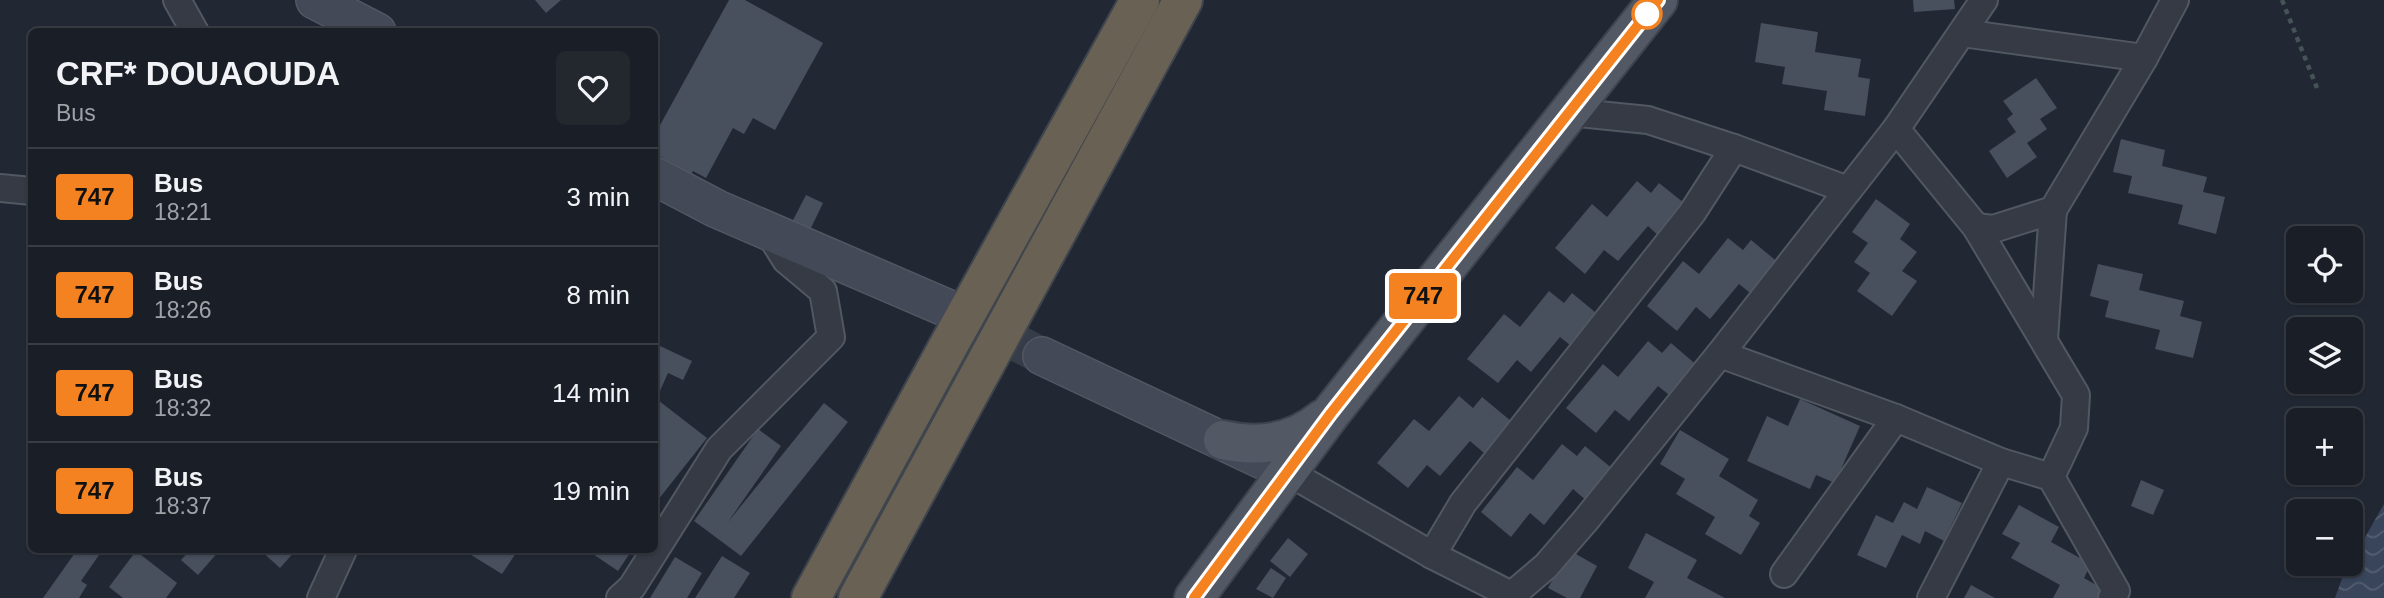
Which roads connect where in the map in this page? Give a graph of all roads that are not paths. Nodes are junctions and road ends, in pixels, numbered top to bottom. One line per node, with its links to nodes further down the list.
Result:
1 (177, 0): 8 (street)
2 (315, 0): 9 (main road)
3 (1140, 0): 41 (highway)
4 (1183, 0): 42 (highway)
5 (1658, 0): 12 (main road)
6 (1984, 0): 10 (street)
7 (2175, 0): 11 (street)
8 (193, 28)
9 (369, 28)
10 (1962, 33): 11 (street); 13 (street)
11 (2144, 58): 19 (street)
12 (1569, 112): 14 (street); 26 (main road)
13 (1896, 129): 17 (street); 20 (street)
14 (1734, 148): 17 (street); 36 (street)
15 (658, 178): 21 (main road)
16 (0, 188): 18 (street)
17 (1848, 190): 24 (street)
18 (28, 191)
19 (2053, 210): 20 (street); 23 (street)
20 (1976, 227): 23 (street)
21 (768, 230): 22 (main road); 33 (street)
22 (962, 315)
23 (2044, 339): 31 (street)
24 (1720, 354): 27 (street); 38 (street)
25 (1042, 356): 28 (main road)
26 (1331, 413): 28 (main road); 30 (main road)
27 (1896, 418): 29 (street); 37 (street)
28 (1223, 440): 30 (main road); 32 (main road)
29 (2001, 461): 31 (street); 44 (street)
30 (1288, 472): 32 (main road); 36 (street)
31 (2051, 477): 45 (street)
32 (1243, 533): 43 (main road)
33 (658, 546)
34 (342, 553): 39 (street)
35 (653, 553): 40 (street)
36 (1432, 555): 38 (street)
37 (1784, 574)
38 (1515, 597)
39 (321, 598)
40 (620, 598)
41 (811, 598)
42 (858, 598)
43 (1194, 598)
44 (1931, 598)
45 (2112, 598)

